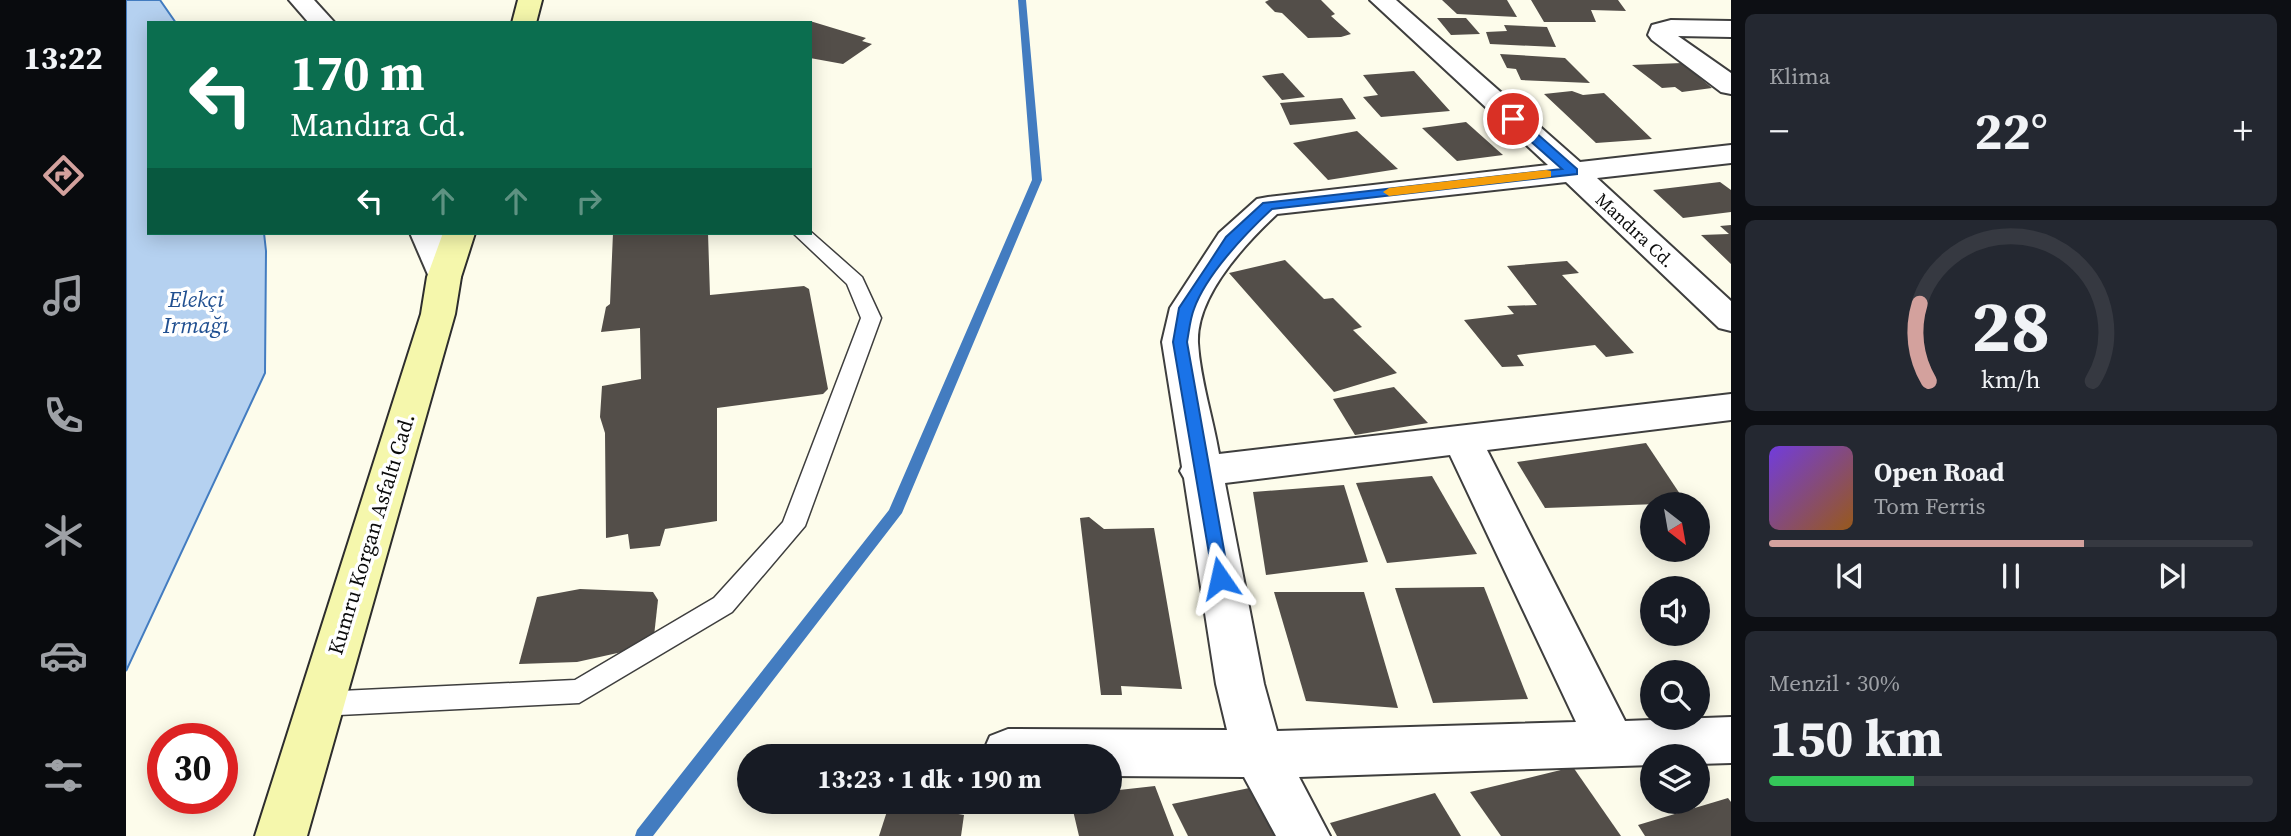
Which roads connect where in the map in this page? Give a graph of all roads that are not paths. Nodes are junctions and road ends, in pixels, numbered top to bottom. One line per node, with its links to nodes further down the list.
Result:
1 (301, 0): 4 (street)
2 (530, 0): 5 (main road)
3 (1382, 0): 9 (street, Mandıra Cd.)
4 (321, 21)
5 (525, 21)
6 (1731, 29): 7 (street)
7 (1731, 86)
8 (1731, 154): 9 (street)
9 (1572, 171): 14 (street, Mandıra Cd.); 17 (street)
10 (427, 235): 13 (street)
11 (458, 235): 13 (main road, Kumru Korgan Asfaltı Cad.)
12 (804, 235): 18 (lane)
13 (444, 277): 18 (main road, Kumru Korgan Asfaltı Cad.)
14 (1731, 320)
15 (1731, 407): 16 (street)
16 (1462, 440): 17 (street); 20 (street)
17 (1200, 471): 22 (street)
18 (319, 704): 23 (main road, Kumru Korgan Asfaltı Cad.)
19 (1731, 740): 20 (street)
20 (1611, 743): 22 (street)
21 (1122, 753): 22 (street)
22 (1258, 754): 24 (street)
23 (281, 836)
24 (1304, 836)

